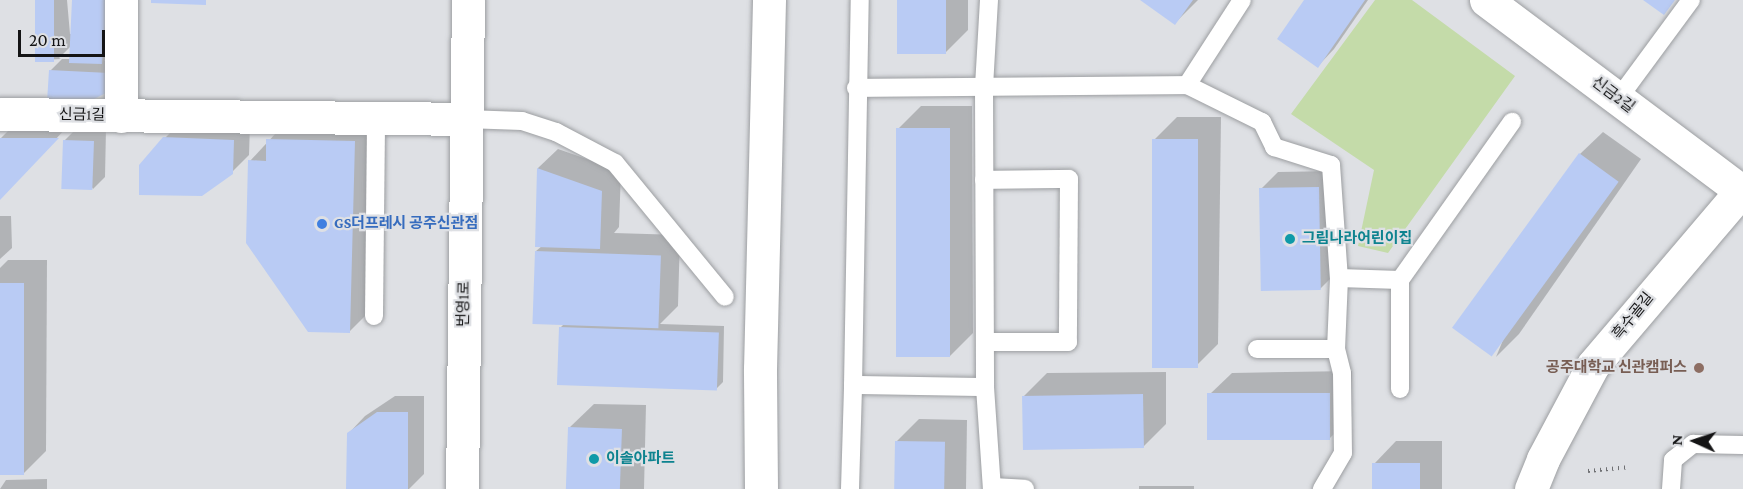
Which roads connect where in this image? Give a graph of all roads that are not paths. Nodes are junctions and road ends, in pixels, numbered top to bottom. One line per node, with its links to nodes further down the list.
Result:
1 (121, 0): 14 (street, 신금1길)
2 (468, 0): 16 (street, 번영1로)
3 (769, 0): 33 (street)
4 (860, 0): 11 (lane)
5 (989, 0): 10 (lane)
6 (1242, 0): 9 (lane)
7 (1486, 0): 12 (street, 신금2길)
8 (1691, 0): 12 (lane)
9 (1187, 85): 10 (lane); 20 (lane)
10 (984, 86): 11 (lane); 18 (lane)
11 (856, 88): 27 (lane)
12 (1618, 99): 19 (street, 신금2길)
13 (0, 114): 14 (street, 신금1길)
14 (121, 116): 15 (street)
15 (376, 119): 16 (street); 23 (lane)
16 (466, 119): 22 (lane); 32 (street, 번영1로)
17 (1512, 122): 21 (lane)
18 (984, 180): 24 (lane); 24 (lane)
19 (1741, 191): 37 (street, 흑수골길)
20 (1339, 278): 21 (lane); 26 (lane)
21 (1400, 280): 29 (lane)
22 (725, 297)
23 (374, 316)
24 (985, 342): 28 (lane)
25 (1257, 349): 26 (lane)
26 (1336, 349): 36 (lane)
27 (853, 385): 28 (lane); 34 (lane)
28 (985, 387): 31 (lane)
29 (1400, 388)
30 (1743, 445): 38 (lane)
31 (992, 488): 35 (lane)
32 (462, 489)
33 (761, 489)
34 (850, 489)
35 (1024, 489)
36 (1322, 489)
37 (1531, 489)
38 (1671, 489)

